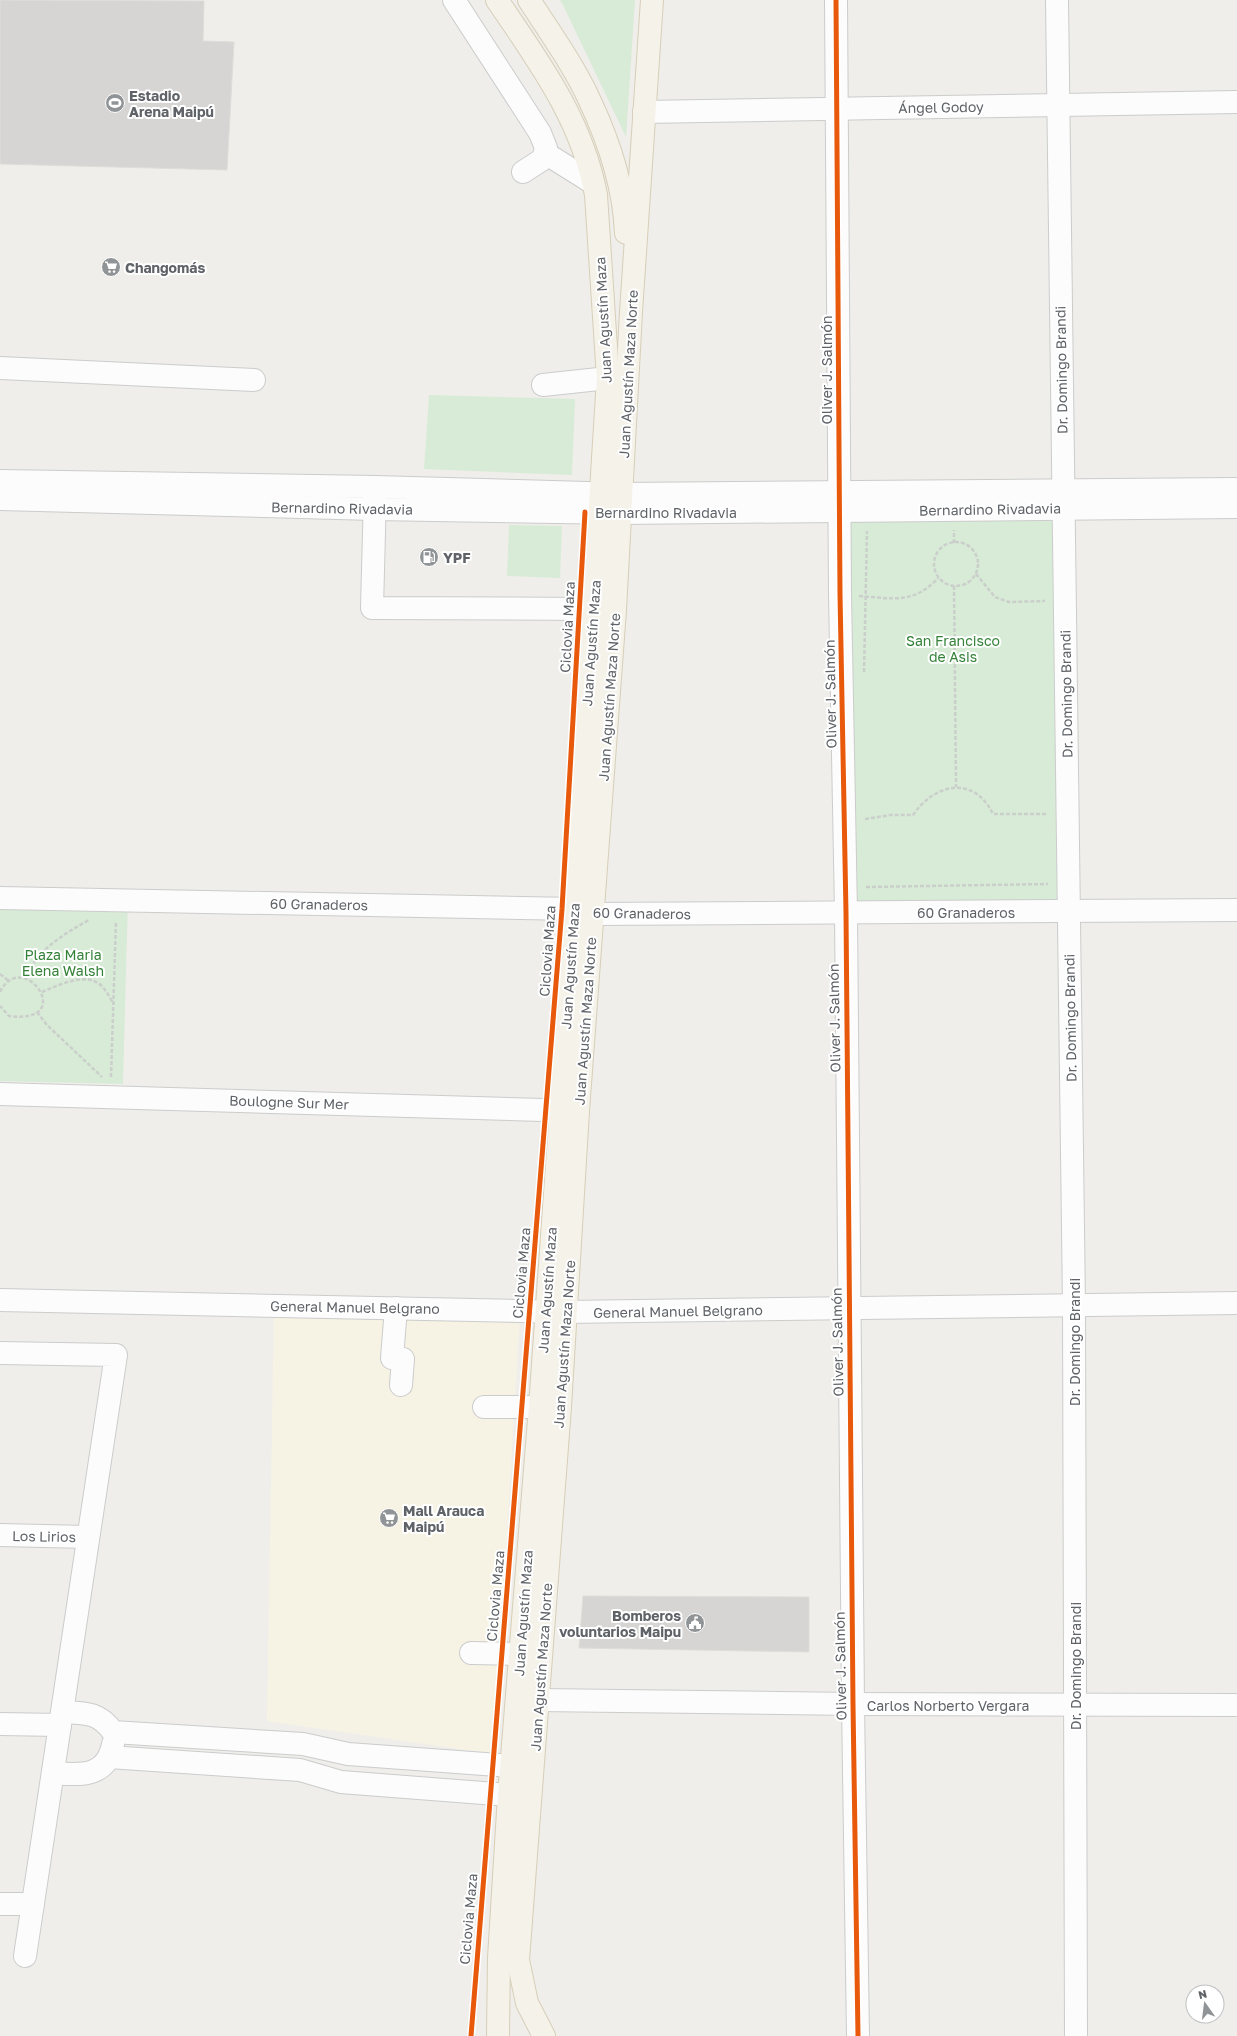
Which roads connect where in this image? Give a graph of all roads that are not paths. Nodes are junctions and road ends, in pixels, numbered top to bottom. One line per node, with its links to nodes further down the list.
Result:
1 (454, 0): 11 (street)
2 (497, 0): 13 (main road, Juan Agustín Maza)
3 (530, 0): 14 (main road, Juan Agustín Maza)
4 (652, 0): 10 (main road, Juan Agustín Maza Norte)
5 (836, 0): 9 (street, Oliver J. Salmón)
6 (1057, 0): 8 (street, Dr. Domingo Brandi)
7 (1237, 102): 8 (street, Ángel Godoy)
8 (1059, 104): 9 (street, Ángel Godoy); 23 (street, Dr. Domingo Brandi)
9 (836, 109): 10 (street, Ángel Godoy); 24 (street, Oliver J. Salmón)
10 (644, 112): 14 (main road, Juan Agustín Maza Norte)
11 (545, 153): 12 (street); 13 (street)
12 (523, 172)
13 (593, 183): 16 (main road, Juan Agustín Maza)
14 (631, 312): 25 (main road, Juan Agustín Maza Norte)
15 (0, 368): 17 (street)
16 (608, 378): 18 (street); 25 (main road, Juan Agustín Maza)
17 (254, 380)
18 (543, 385)
19 (0, 481): 20 (street, Bernardino Rivadavia)
20 (375, 486): 25 (street, Bernardino Rivadavia); 27 (street)
21 (1237, 489): 23 (street, Bernardino Rivadavia)
22 (0, 499): 27 (street, Bernardino Rivadavia)
23 (1063, 499): 24 (street, Bernardino Rivadavia); 26 (street, Bernardino Rivadavia); 32 (street, Dr. Domingo Brandi)
24 (839, 501): 25 (street, Bernardino Rivadavia); 33 (street, Oliver J. Salmón)
25 (611, 503): 27 (street, Bernardino Rivadavia); 28 (main road, Juan Agustín Maza); 31 (main road, Juan Agustín Maza Norte)
26 (1237, 507)
27 (374, 509): 28 (street)
28 (593, 609): 31 (main road, Juan Agustín Maza)
29 (0, 898): 31 (street, 60 Granaderos)
30 (1237, 910): 32 (street, 60 Granaderos)
31 (584, 912): 33 (street, 60 Granaderos); 35 (main road, Juan Agustín Maza Norte)
32 (1069, 912): 33 (street, 60 Granaderos); 38 (street, Dr. Domingo Brandi)
33 (846, 913): 40 (street, Oliver J. Salmón)
34 (0, 1094): 35 (street, Boulogne Sur Mer)
35 (569, 1110): 41 (main road, Juan Agustín Maza Norte)
36 (0, 1300): 39 (street, General Manuel Belgrano)
37 (1237, 1303): 38 (street, General Manuel Belgrano)
38 (1074, 1305): 40 (street, General Manuel Belgrano); 53 (street, Dr. Domingo Brandi)
39 (396, 1308): 41 (street, General Manuel Belgrano); 43 (street)
40 (849, 1308): 41 (street, General Manuel Belgrano); 51 (street, Oliver J. Salmón)
41 (555, 1312): 45 (main road, Juan Agustín Maza); 50 (main road, Juan Agustín Maza Norte)
42 (0, 1353): 47 (street)
43 (401, 1385)
44 (484, 1407): 45 (street)
45 (540, 1407): 49 (main road, Juan Agustín Maza)
46 (0, 1536): 47 (street, Los Lirios)
47 (88, 1537): 54 (street)
48 (471, 1653): 49 (street)
49 (520, 1654): 58 (main road, Juan Agustín Maza)
50 (539, 1700): 51 (street, Carlos Norberto Vergara); 65 (main road, Juan Agustín Maza Norte)
51 (853, 1704): 53 (street, Carlos Norberto Vergara); 66 (street, Oliver J. Salmón)
52 (1237, 1705): 53 (street, Carlos Norberto Vergara)
53 (1076, 1706): 67 (street, Dr. Domingo Brandi)
54 (61, 1718): 55 (street); 56 (street); 59 (street)
55 (0, 1724)
56 (113, 1732): 57 (street); 58 (street)
57 (109, 1758): 59 (street); 60 (street)
58 (512, 1766): 60 (main road, Juan Agustín Maza)
59 (53, 1773): 62 (street)
60 (509, 1795): 64 (main road, Juan Agustín Maza)
61 (0, 1904): 62 (street)
62 (33, 1904): 63 (street)
63 (25, 1956)
64 (498, 2036)
65 (544, 2036)
66 (858, 2036)
67 (1076, 2036)

